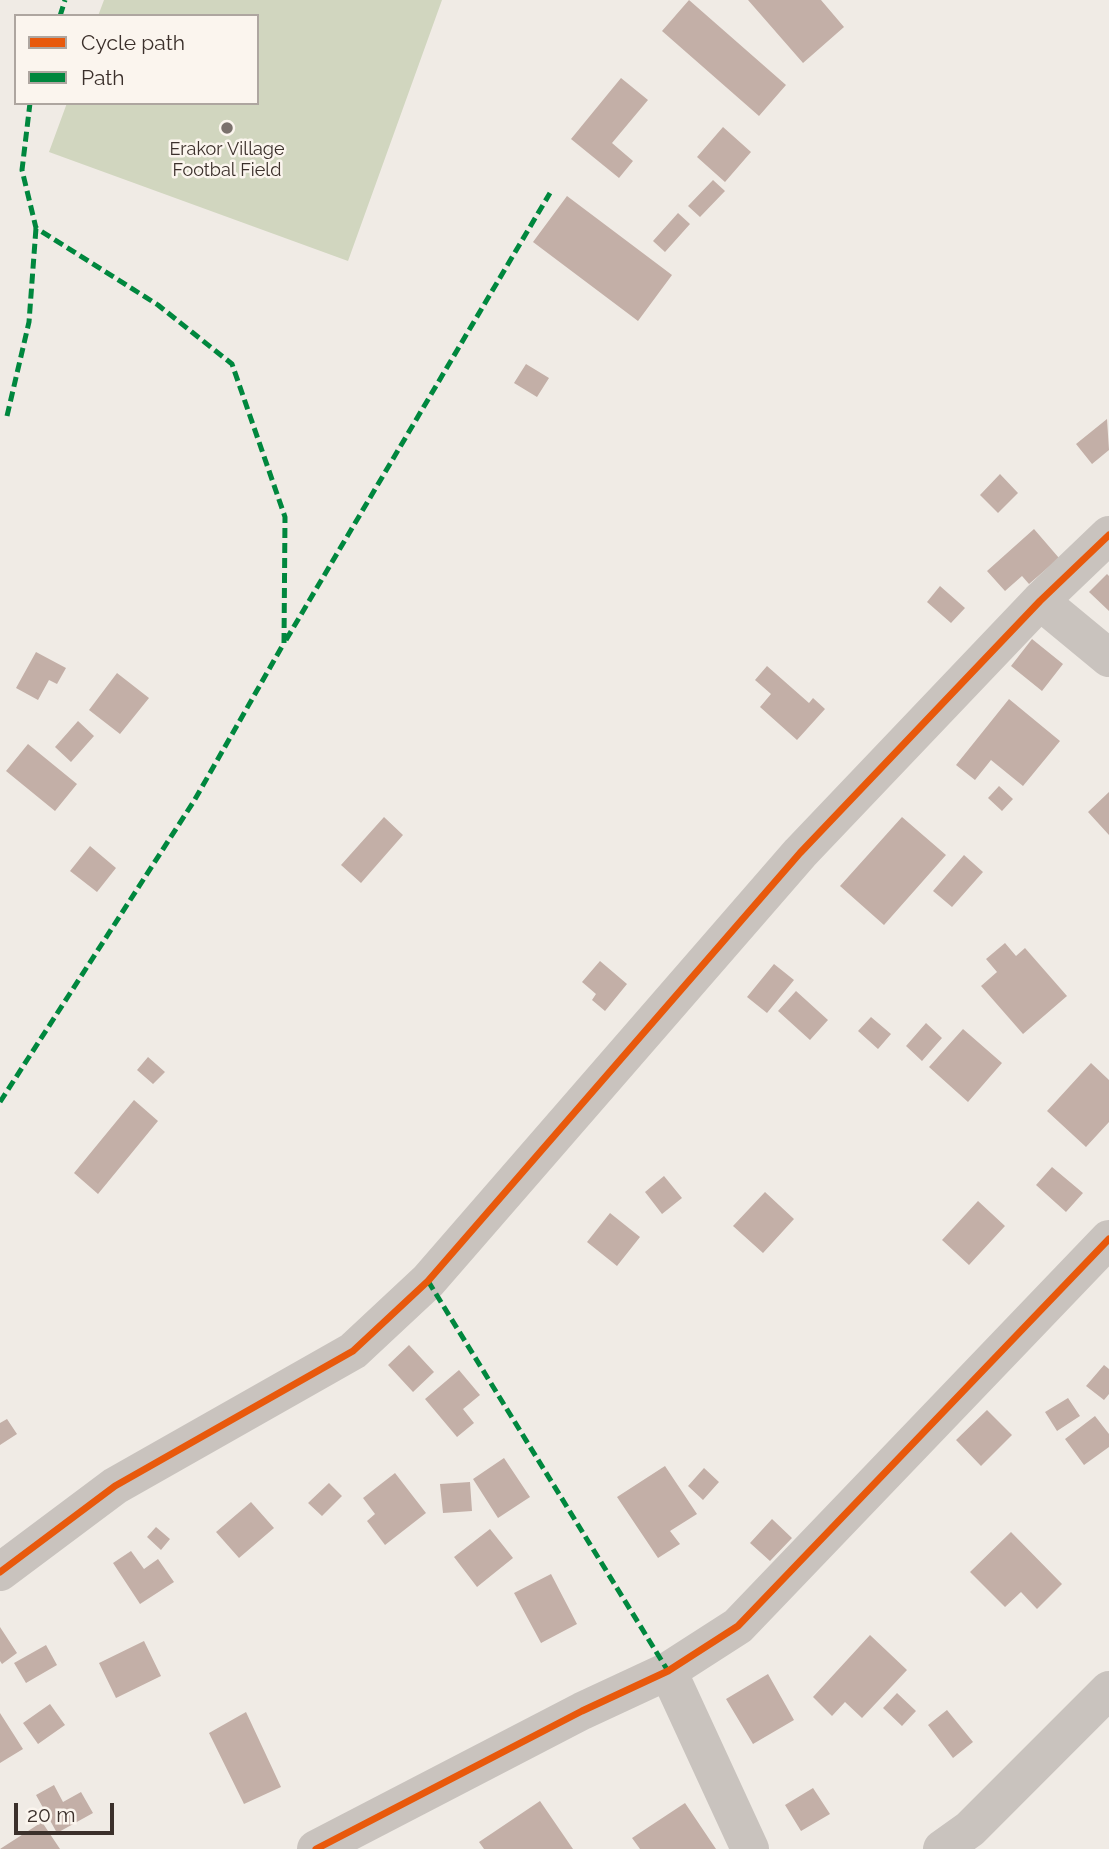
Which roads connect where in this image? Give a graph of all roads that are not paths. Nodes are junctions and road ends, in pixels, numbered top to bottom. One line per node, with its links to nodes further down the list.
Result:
1 (1109, 534): 2 (street)
2 (1040, 601): 3 (street); 5 (street)
3 (1109, 658)
4 (1109, 1239): 6 (street)
5 (0, 1572)
6 (668, 1671): 8 (street); 9 (street)
7 (1109, 1690): 10 (street)
8 (316, 1849)
9 (750, 1849)
10 (942, 1849)

